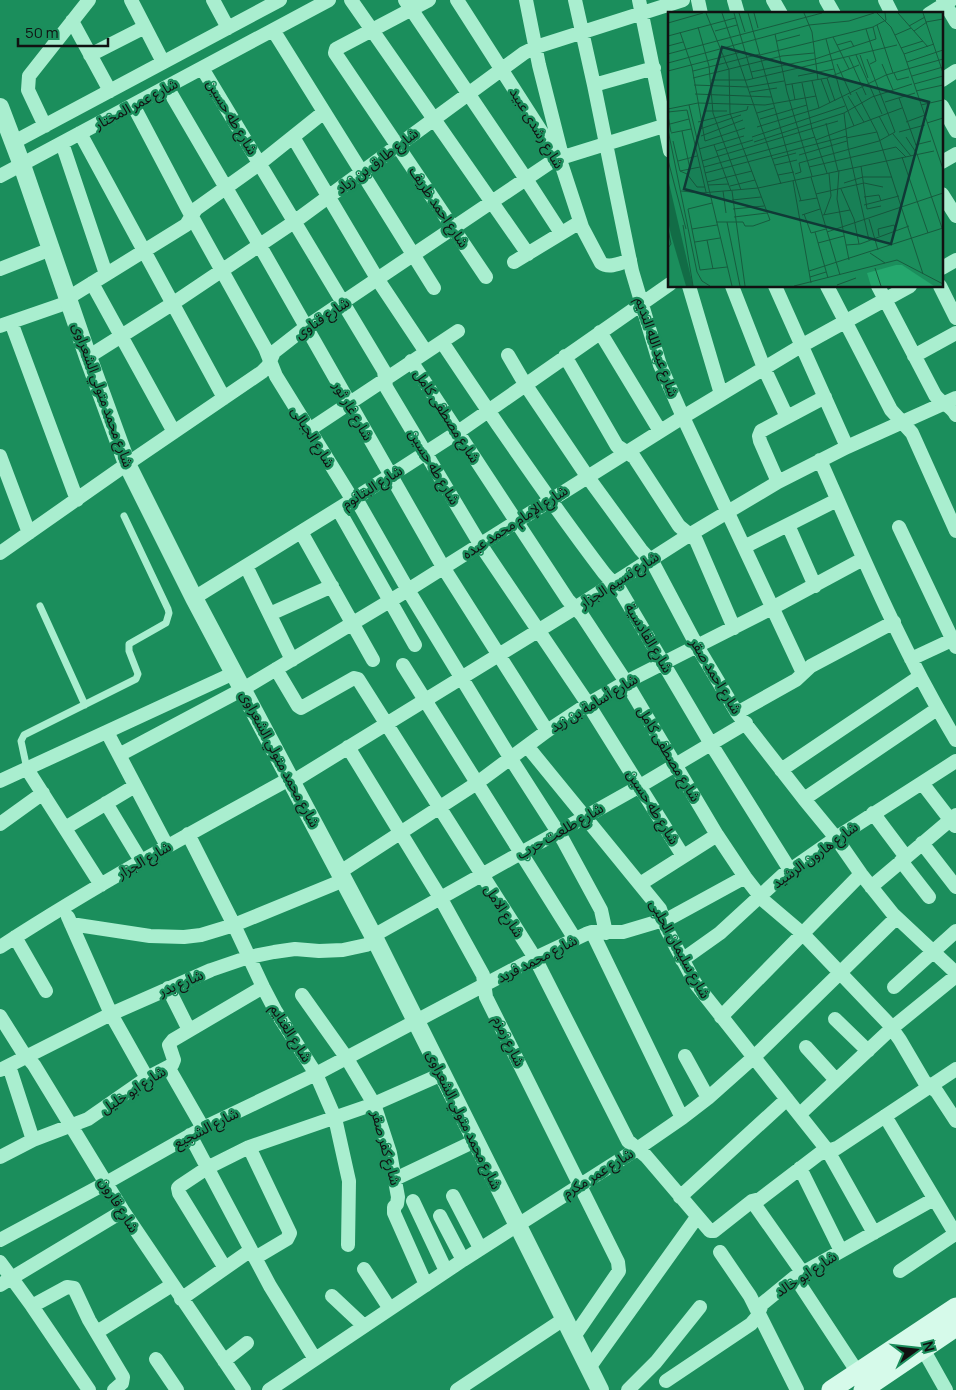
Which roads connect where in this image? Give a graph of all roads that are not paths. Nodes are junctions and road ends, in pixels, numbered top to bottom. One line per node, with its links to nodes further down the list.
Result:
1 (89, 0): 23 (street)
2 (213, 0): 26 (street)
3 (280, 0): 26 (street)
4 (329, 0): 27 (street, شارع عمر المختار)
5 (350, 0): 28 (street)
6 (429, 0): 17 (street, شارع احمد ظريف)
7 (457, 0): 35 (street, شارع رشدى عبيد)
8 (526, 0): 30 (street)
9 (575, 0): 29 (street, شارع عبد الله النديم)
10 (639, 0): 22 (street)
11 (682, 0): 22 (street, شارع طارق بن زياد)
12 (773, 0): 18 (street)
13 (826, 0): 19 (street)
14 (885, 0): 20 (street)
15 (134, 1): 25 (street)
16 (947, 1): 21 (street); 24 (street)
17 (408, 5): 28 (street, شارع احمد ظريف); 41 (street)
18 (780, 12)
19 (833, 12)
20 (891, 12)
21 (932, 12)
22 (642, 14): 29 (street, شارع طارق بن زياد); 34 (street)
23 (72, 21): 31 (street); 48 (street)
24 (956, 22)
25 (145, 27): 31 (street); 32 (street)
26 (228, 28): 32 (street)
27 (273, 30): 33 (street, شارع عمر المختار); 45 (street)
28 (372, 30): 46 (street); 55 (street, شارع احمد ظريف)
29 (582, 33): 30 (street, شارع طارق بن زياد); 38 (street, شارع عبد الله النديم)
30 (536, 47): 35 (street, شارع طارق بن زياد); 57 (street)
31 (90, 55): 40 (street)
32 (163, 62): 40 (street)
33 (202, 68): 39 (street, شارع عمر المختار); 60 (street, شارع طه حسين)
34 (654, 68): 38 (street); 47 (street)
35 (501, 70): 41 (street, شارع طارق بن زياد); 57 (street, شارع رشدى عبيد)
36 (956, 71): 37 (street)
37 (944, 79)
38 (594, 85): 54 (street, شارع عبد الله النديم)
39 (167, 87): 42 (street, شارع عمر المختار); 64 (street, شارع غار ثور)
40 (110, 91): 48 (street)
41 (468, 94): 46 (street, شارع طارق بن زياد); 63 (street)
42 (133, 105): 50 (street, شارع عمر المختار); 69 (street, شارع الجبالى)
43 (1, 107): 52 (street, شارع محمد متولي الشعراوى)
44 (944, 110): 49 (street)
45 (324, 112): 51 (street); 61 (street)
46 (434, 119): 55 (street, شارع طارق بن زياد); 67 (street)
47 (667, 125): 54 (street, شارع قناوى)
48 (45, 126): 52 (street)
49 (956, 131)
50 (80, 133): 53 (street, شارع عمر المختار); 76 (street)
51 (293, 137): 60 (street); 65 (street, شارع مصطفى كامل)
52 (14, 142): 59 (street, شارع محمد متولي الشعراوى)
53 (62, 143): 59 (street, شارع عمر المختار); 85 (street)
54 (606, 143): 57 (street, شارع قناوى); 79 (street, شارع عبد الله النديم)
55 (398, 145): 61 (street, شارع طارق بن زياد); 72 (street, شارع احمد ظريف)
56 (956, 154): 58 (street)
57 (560, 157): 63 (street, شارع قناوى); 71 (street, شارع رشدى عبيد)
58 (944, 161)
59 (22, 164): 62 (street, شارع عمر المختار); 75 (street, شارع محمد متولي الشعراوى)
60 (260, 164): 64 (street); 70 (street, شارع طه حسين)
61 (361, 172): 65 (street, شارع طارق بن زياد); 78 (street)
62 (0, 176)
63 (526, 178): 67 (street, شارع قناوى); 73 (street)
64 (226, 188): 69 (street); 74 (street, شارع غار ثور)
65 (328, 197): 70 (street, شارع طارق بن زياد); 87 (street, شارع مصطفى كامل)
66 (944, 197): 68 (street)
67 (491, 202): 72 (street, شارع قناوى); 77 (street)
68 (956, 216)
69 (192, 217): 76 (street); 84 (street, شارع الجبالى)
70 (294, 222): 74 (street, شارع طارق بن زياد); 102 (street, شارع طه حسين)
71 (580, 222): 73 (street); 79 (street, شارع رشدى عبيد)
72 (453, 228): 78 (street, شارع قناوى); 86 (street, شارع احمد ظريف)
73 (561, 233): 77 (street)
74 (260, 246): 84 (street, شارع طارق بن زياد); 106 (street, شارع غار ثور)
75 (51, 248): 83 (street); 98 (street, شارع محمد متولي الشعراوى)
76 (144, 251): 85 (street); 101 (street)
77 (528, 254): 81 (street)
78 (413, 255): 87 (street, شارع قناوى); 90 (street)
79 (630, 260): 100 (street, شارع عبد الله النديم)
80 (956, 260): 82 (street)
81 (514, 262)
82 (944, 267)
83 (0, 269)
84 (222, 271): 101 (street, شارع طارق بن زياد); 119 (street, شارع الجبالى)
85 (106, 274): 88 (street)
86 (486, 277)
87 (378, 280): 102 (street, شارع قناوى); 113 (street, شارع مصطفى كامل)
88 (92, 283): 98 (street); 110 (street)
89 (668, 285): 100 (street, شارع البتانوم)
90 (434, 288)
91 (690, 288): 123 (street)
92 (733, 288): 120 (street)
93 (776, 288): 112 (street)
94 (828, 288): 104 (street)
95 (879, 288): 99 (street)
96 (906, 288): 99 (street, شارع الإمام محمد عبده)
97 (941, 288): 103 (street)
98 (68, 300): 105 (street); 117 (street, شارع محمد متولي الشعراوى)
99 (885, 300): 104 (street, شارع الإمام محمد عبده); 116 (street)
100 (641, 303): 108 (street, شارع البتانوم); 130 (street, شارع عبد الله النديم)
101 (172, 304): 110 (street, شارع طارق بن زياد); 125 (street)
102 (344, 304): 106 (street, شارع قناوى); 121 (street, شارع طه حسين)
103 (956, 318)
104 (846, 321): 112 (street, شارع الإمام محمد عبده); 132 (street)
105 (6, 324): 148 (street)
106 (306, 328): 119 (street, شارع قناوى); 127 (street, شارع غار ثور)
107 (458, 331): 111 (street)
108 (600, 332): 115 (street, شارع البتانوم); 134 (street)
109 (956, 333): 116 (street)
110 (121, 336): 117 (street, شارع طارق بن زياد); 135 (street)
111 (442, 342): 113 (street); 128 (street, شارع القادسية)
112 (801, 346): 120 (street, شارع الإمام محمد عبده); 124 (street)
113 (426, 352): 118 (street)
114 (508, 355): 122 (street, شارع احمد صقر)
115 (565, 356): 122 (street, شارع البتانوم); 138 (street)
116 (914, 356): 126 (street)
117 (88, 357): 142 (street, شارع محمد متولي الشعراوى)
118 (411, 361): 121 (street); 136 (street, شارع مصطفى كامل)
119 (270, 362): 125 (street, شارع قناوى); 133 (street, شارع الجبالى)
120 (764, 368): 123 (street, شارع الإمام محمد عبده); 131 (street)
121 (385, 379): 127 (street); 139 (street, شارع طه حسين)
122 (525, 384): 128 (street, شارع البتانوم); 144 (street, شارع احمد صقر)
123 (721, 394): 130 (street, شارع الإمام محمد عبده)
124 (826, 397): 131 (street); 137 (street)
125 (224, 398): 135 (street, شارع قناوى)
126 (950, 401): 129 (street); 132 (street, شارع نسيم الجزار)
127 (349, 403): 133 (street); 143 (street, شارع غار ثور)
128 (487, 411): 136 (street, شارع البتانوم); 147 (street, شارع القادسية)
129 (956, 415)
130 (682, 417): 134 (street, شارع الإمام محمد عبده); 151 (street, شارع عبد الله النديم)
131 (787, 417): 145 (street)
132 (901, 422): 137 (street, شارع نسيم الجزار); 156 (street)
133 (309, 430): 146 (street, شارع الجبالى)
134 (660, 431): 138 (street, شارع الإمام محمد عبده)
135 (174, 432): 142 (street, شارع قناوى)
136 (458, 432): 139 (street, شارع البتانوم); 153 (street, شارع مصطفى كامل)
137 (847, 447): 141 (street, شارع نسيم الجزار)
138 (625, 452): 144 (street, شارع الإمام محمد عبده); 159 (street)
139 (426, 453): 143 (street, شارع البتانوم); 160 (street, شارع طه حسين)
140 (0, 456): 158 (street)
141 (820, 460): 145 (street, شارع نسيم الجزار); 149 (street)
142 (127, 464): 148 (street, شارع قناوى); 171 (street, شارع محمد متولي الشعراوى)
143 (391, 476): 146 (street, شارع البتانوم); 166 (street, شارع غار ثور)
144 (588, 476): 147 (street, شارع الإمام محمد عبده); 164 (street, شارع احمد صقر)
145 (778, 482): 151 (street, شارع نسيم الجزار)
146 (354, 499): 150 (street, شارع البتانوم); 170 (street, شارع الجبالى)
147 (550, 499): 153 (street, شارع الإمام محمد عبده); 167 (street, شارع القادسية)
148 (77, 500): 158 (street, شارع قناوى)
149 (837, 500): 154 (street); 163 (street)
150 (338, 509): 157 (street, شارع البتانوم); 172 (street)
151 (728, 513): 159 (street, شارع نسيم الجزار); 161 (street, شارع عبد الله النديم)
152 (124, 516): 199 (lane)
153 (516, 521): 160 (street, شارع الإمام محمد عبده); 174 (street, شارع مصطفى كامل)
154 (788, 525): 161 (street); 169 (street)
155 (899, 527): 181 (street)
156 (956, 531)
157 (301, 532): 165 (street, شارع البتانوم); 168 (street)
158 (29, 533): 162 (street, شارع قناوى)
159 (689, 535): 164 (street, شارع نسيم الجزار); 179 (street)
160 (480, 544): 166 (street, شارع الإمام محمد عبده); 180 (street, شارع طه حسين)
161 (744, 547): 175 (street, شارع عبد الله النديم)
162 (0, 553)
163 (863, 559): 169 (street, شارع أسامة بن زيد); 177 (street)
164 (650, 560): 167 (street, شارع نسيم الجزار); 183 (street, شارع احمد صقر)
165 (246, 566): 171 (street, شارع البتانوم); 176 (street)
166 (444, 567): 170 (street, شارع الإمام محمد عبده); 184 (street, شارع غار ثور)
167 (613, 583): 174 (street, شارع نسيم الجزار); 188 (street, شارع القادسية)
168 (332, 586): 176 (street); 178 (street)
169 (814, 586): 175 (street, شارع أسامة بن زيد)
170 (408, 590): 172 (street, شارع الإمام محمد عبده); 193 (street, شارع الجبالى)
171 (194, 598): 191 (street, شارع محمد متولي الشعراوى)
172 (390, 601): 178 (street, شارع الإمام محمد عبده); 182 (street)
173 (40, 606): 199 (lane)
174 (575, 608): 180 (street, شارع نسيم الجزار); 195 (street, شارع مصطفى كامل)
175 (772, 608): 179 (street, شارع أسامة بن زيد); 192 (street, شارع عبد الله النديم)
176 (270, 614): 186 (street)
177 (894, 622): 185 (street); 192 (street, شارع طلعت حرب)
178 (352, 623): 186 (street, شارع الإمام محمد عبده); 187 (street)
179 (734, 628): 183 (street, شارع أسامة بن زيد)
180 (538, 630): 184 (street, شارع نسيم الجزار); 198 (street, شارع طه حسين)
181 (955, 642): 185 (street)
182 (415, 644)
183 (697, 646): 188 (street, شارع أسامة بن زيد); 201 (street, شارع احمد صقر)
184 (500, 654): 193 (street, شارع نسيم الجزار); 203 (street, شارع غار ثور)
185 (911, 659): 194 (street)
186 (292, 660): 190 (street, شارع الإمام محمد عبده)
187 (373, 660)
188 (664, 662): 195 (street, شارع أسامة بن زيد); 206 (street, شارع القادسية)
189 (403, 665): 197 (street)
190 (276, 669): 196 (street, شارع الإمام محمد عبده); 202 (street, شارع الامل)
191 (234, 673): 196 (street, شارع محمد متولي الشعراوى); 204 (street)
192 (803, 673): 201 (street, شارع طلعت حرب)
193 (462, 678): 197 (street, شارع نسيم الجزار); 210 (street, شارع الجبالى)
194 (919, 678): 200 (street); 214 (street)
195 (626, 682): 198 (street, شارع أسامة بن زيد); 212 (street, شارع مصطفى كامل)
196 (243, 689): 209 (street, شارع الإمام محمد عبده); 215 (street, شارع محمد متولي الشعراوى)
197 (425, 700): 202 (street, شارع نسيم الجزار); 218 (street)
198 (588, 704): 203 (street, شارع أسامة بن زيد); 220 (street, شارع طه حسين)
199 (85, 705): 213 (lane)
200 (937, 709): 205 (street); 222 (street)
201 (742, 718): 206 (street, شارع طلعت حرب); 214 (street, شارع احمد صقر)
202 (386, 724): 208 (street, شارع نسيم الجزار); 224 (street, شارع الامل)
203 (547, 731): 207 (street, شارع أسامة بن زيد)
204 (108, 732): 209 (street); 213 (street)
205 (956, 740)
206 (711, 744): 212 (street, شارع طلعت حرب); 241 (street, شارع القادسية)
207 (527, 746): 210 (street, شارع أسامة بن زيد); 226 (street, شارع سليمان الحلبى)
208 (348, 747): 215 (street, شارع نسيم الجزار); 231 (street, شارع زمزم)
209 (119, 755): 219 (street)
210 (511, 759): 218 (street, شارع أسامة بن زيد); 230 (street, شارع الجبالى)
211 (956, 761): 217 (street, شارع هارون الرشيد)
212 (676, 765): 220 (street, شارع طلعت حرب); 233 (street, شارع مصطفى كامل)
213 (27, 769): 216 (street); 221 (street)
214 (781, 770): 222 (street, شارع احمد صقر)
215 (292, 780): 232 (street, شارع الجزار); 243 (street, شارع محمد متولي الشعراوى)
216 (0, 781)
217 (922, 782): 225 (street, شارع هارون الرشيد); 227 (street)
218 (477, 783): 224 (street, شارع أسامة بن زيد); 237 (street)
219 (135, 786): 223 (street); 236 (street)
220 (640, 786): 226 (street, شارع طلعت حرب); 238 (street, شارع طه حسين)
221 (43, 794): 228 (street); 229 (street)
222 (804, 799): 234 (street, شارع احمد صقر)
223 (106, 803): 229 (street); 240 (street)
224 (439, 808): 231 (street, شارع أسامة بن زيد); 244 (street, شارع الامل)
225 (873, 813): 234 (street, شارع هارون الرشيد); 239 (street)
226 (584, 817): 230 (street, شارع طلعت حرب); 247 (street, شارع سليمان الحلبى)
227 (954, 820): 235 (street)
228 (0, 824)
229 (65, 828): 246 (street)
230 (559, 832): 237 (street, شارع طلعت حرب); 259 (street, شارع الجبالى)
231 (401, 833): 243 (street, شارع أسامة بن زيد); 252 (street, شارع زمزم)
232 (188, 834): 236 (street, شارع الجزار); 257 (street, شارع الغنايم)
233 (717, 835): 238 (street); 245 (street, شارع مصطفى كامل)
234 (836, 838): 241 (street, شارع هارون الرشيد); 242 (street, شارع احمد صقر)
235 (922, 843): 239 (street); 249 (street)
236 (167, 846): 240 (street, شارع الجزار)
237 (521, 853): 244 (street, شارع طلعت حرب); 263 (street)
238 (683, 856): 247 (street)
239 (904, 859): 248 (street); 251 (street)
240 (141, 861): 246 (street, شارع الجزار)
241 (790, 870): 250 (street, شارع هارون الرشيد)
242 (861, 874): 248 (street, شارع احمد صقر); 260 (street)
243 (342, 876): 257 (street, شارع أسامة بن زيد); 262 (street, شارع محمد متولي الشعراوى)
244 (482, 876): 252 (street, شارع طلعت حرب); 267 (street, شارع الامل)
245 (745, 877): 250 (street, شارع مصطفى كامل); 255 (street, شارع محمد فريد)
246 (101, 884): 253 (street, شارع الجزار)
247 (640, 884): 255 (street, شارع سليمان الحلبى)
248 (870, 887): 254 (street, شارع احمد صقر)
249 (956, 887)
250 (759, 896): 260 (street, شارع مصطفى كامل); 268 (street, شارع هارون الرشيد)
251 (929, 897)
252 (441, 899): 262 (street, شارع طلعت حرب); 271 (street, شارع زمزم)
253 (63, 906): 256 (street); 261 (street, شارع الجزار)
254 (896, 918): 265 (street, شارع احمد صقر); 269 (street, شارع عمر مكرم)
255 (664, 919): 259 (street, شارع محمد فريد); 268 (street, شارع سليمان الحلبى)
256 (71, 924): 257 (street, شارع أسامة بن زيد); 277 (street)
257 (234, 925): 266 (street, شارع الغنايم)
258 (956, 931): 265 (street)
259 (599, 932): 263 (street, شارع محمد فريد); 304 (street, شارع الجبالى)
260 (803, 934): 269 (street, شارع مصطفى كامل); 278 (street)
261 (15, 937): 264 (street, شارع الجزار); 275 (street)
262 (374, 939): 266 (street, شارع بدر); 281 (street, شارع محمد متولي الشعراوى)
263 (575, 939): 267 (street, شارع محمد فريد)
264 (0, 947)
265 (932, 951): 270 (street, شارع احمد صقر); 273 (street)
266 (249, 958): 272 (street, شارع الغنايم); 274 (street, شارع بدر)
267 (536, 958): 271 (street, شارع محمد فريد); 312 (street, شارع الامل)
268 (682, 960): 278 (street, شارع سليمان الحلبى)
269 (840, 972): 282 (street, شارع مصطفى كامل); 288 (street, شارع عمر مكرم)
270 (956, 974): 282 (street)
271 (484, 986): 281 (street, شارع محمد فريد); 319 (street, شارع زمزم)
272 (263, 987): 283 (street, شارع ابو خليل); 293 (street, شارع الغنايم)
273 (894, 987)
274 (168, 988): 277 (street, شارع بدر); 283 (street)
275 (46, 991)
276 (302, 995): 289 (street, شارع كفر صقر)
277 (111, 1014): 286 (street, شارع بدر); 295 (street)
278 (721, 1017): 288 (street, شارع سليمان الحلبى)
279 (0, 1018): 286 (street, شارع قارون)
280 (835, 1019): 285 (street)
281 (415, 1021): 289 (street, شارع الشجيع); 294 (street, شارع محمد متولي الشعراوى)
282 (892, 1028): 285 (street); 297 (street, شارع مصطفى كامل)
283 (189, 1030): 291 (street, شارع ابو خليل)
284 (806, 1047): 296 (street)
285 (868, 1051): 296 (street)
286 (27, 1056): 290 (street, شارع بدر); 306 (street, شارع قارون)
287 (684, 1056): 298 (street)
288 (754, 1057): 298 (street, شارع عمر مكرم); 299 (street, شارع سليمان الحلبى)
289 (346, 1058): 293 (street, شارع الشجيع); 300 (street, شارع كفر صقر)
290 (4, 1068): 309 (street)
291 (168, 1068): 295 (street, شارع ابو خليل); 307 (street)
292 (956, 1070): 297 (street)
293 (316, 1074): 303 (street, شارع الغنايم); 307 (street, شارع الشجيع)
294 (442, 1074): 300 (street); 310 (street, شارع محمد متولي الشعراوى)
295 (147, 1078): 306 (street, شارع ابو خليل)
296 (836, 1080): 301 (street)
297 (930, 1087): 302 (street); 305 (street, شارع مصطفى كامل)
298 (708, 1098): 304 (street, شارع عمر مكرم)
299 (787, 1098): 301 (street, شارع سليمان الحلبى); 321 (street)
300 (374, 1104): 303 (street); 317 (street, شارع كفر صقر)
301 (800, 1114): 313 (street, شارع سليمان الحلبى)
302 (885, 1116): 313 (street); 322 (street)
303 (335, 1118): 311 (street); 332 (street, شارع الغنايم)
304 (682, 1118): 312 (street, شارع عمر مكرم)
305 (956, 1121)
306 (70, 1126): 309 (street, شارع ابو خليل); 318 (street, شارع قارون)
307 (203, 1128): 308 (street, شارع الشجيع)
308 (190, 1135): 315 (street); 318 (street, شارع الشجيع)
309 (33, 1140): 314 (street, شارع ابو خليل)
310 (475, 1141): 317 (street); 328 (street, شارع محمد متولي الشعراوى)
311 (249, 1147): 315 (street); 336 (street)
312 (637, 1149): 319 (street, شارع عمر مكرم); 321 (street, شارع الامل)
313 (828, 1151): 316 (street); 329 (street, شارع سليمان الحلبى)
314 (0, 1157)
315 (207, 1168): 336 (street); 339 (street)
316 (800, 1168): 324 (street); 334 (street)
317 (395, 1179): 346 (street, شارع كفر صقر)
318 (106, 1184): 325 (street, شارع قارون); 331 (street, شارع الشجيع)
319 (580, 1185): 328 (street, شارع عمر مكرم); 358 (street, شارع زمزم)
320 (453, 1196): 333 (street)
321 (680, 1197): 327 (street, شارع الامل)
322 (934, 1198): 329 (street, شارع ابو خالد); 330 (street)
323 (413, 1201): 341 (street)
324 (752, 1201): 327 (street, شارع الامل); 343 (street)
325 (123, 1211): 344 (street); 345 (street, شارع قارون)
326 (440, 1216): 337 (street)
327 (697, 1217): 365 (street)
328 (516, 1225): 333 (street, شارع عمر مكرم); 354 (street, شارع محمد متولي الشعراوى)
329 (874, 1233): 334 (street, شارع ابو خالد)
330 (956, 1234): 342 (street)
331 (0, 1240)
332 (348, 1245)
333 (480, 1248): 337 (street, شارع عمر مكرم)
334 (841, 1251): 343 (street, شارع ابو خالد)
335 (720, 1252): 353 (street)
336 (253, 1254): 339 (street); 362 (street)
337 (463, 1260): 341 (street, شارع عمر مكرم)
338 (0, 1262): 344 (street)
339 (225, 1268): 348 (street)
340 (364, 1268): 352 (street)
341 (446, 1271): 346 (street, شارع عمر مكرم)
342 (900, 1271)
343 (798, 1275): 353 (street, شارع ابو خالد); 366 (street)
344 (6, 1281): 349 (street)
345 (172, 1285): 348 (street, شارع قارون); 357 (street)
346 (426, 1285): 352 (street, شارع عمر مكرم)
347 (332, 1296): 355 (street)
348 (181, 1299): 363 (street, شارع قارون)
349 (32, 1306): 357 (street); 368 (street)
350 (700, 1307): 364 (street)
351 (956, 1307): 366 (main road)
352 (390, 1309): 355 (street, شارع عمر مكرم)
353 (758, 1312): 367 (street, شارع ابو خالد); 376 (street)
354 (564, 1319): 358 (street, شارع محمد متولي الشعراوى); 373 (street)
355 (364, 1326): 362 (street, شارع عمر مكرم)
356 (956, 1327): 360 (main road)
357 (97, 1332): 369 (street)
358 (573, 1338): 365 (street, شارع محمد متولي الشعراوى)
359 (247, 1343): 363 (street)
360 (923, 1349): 366 (main road); 378 (street)
361 (156, 1359): 370 (street)
362 (315, 1359): 372 (street, شارع عمر مكرم)
363 (224, 1361): 371 (street, شارع قارون)
364 (656, 1362): 367 (street); 375 (street)
365 (589, 1368): 374 (street, شارع محمد متولي الشعراوى)
366 (862, 1383): 377 (main road)
367 (668, 1386)
368 (89, 1390)
369 (114, 1390)
370 (178, 1390)
371 (244, 1390)
372 (269, 1390)
373 (457, 1390)
374 (600, 1390)
375 (628, 1390)
376 (797, 1390)
377 (831, 1390)
378 (946, 1390)

